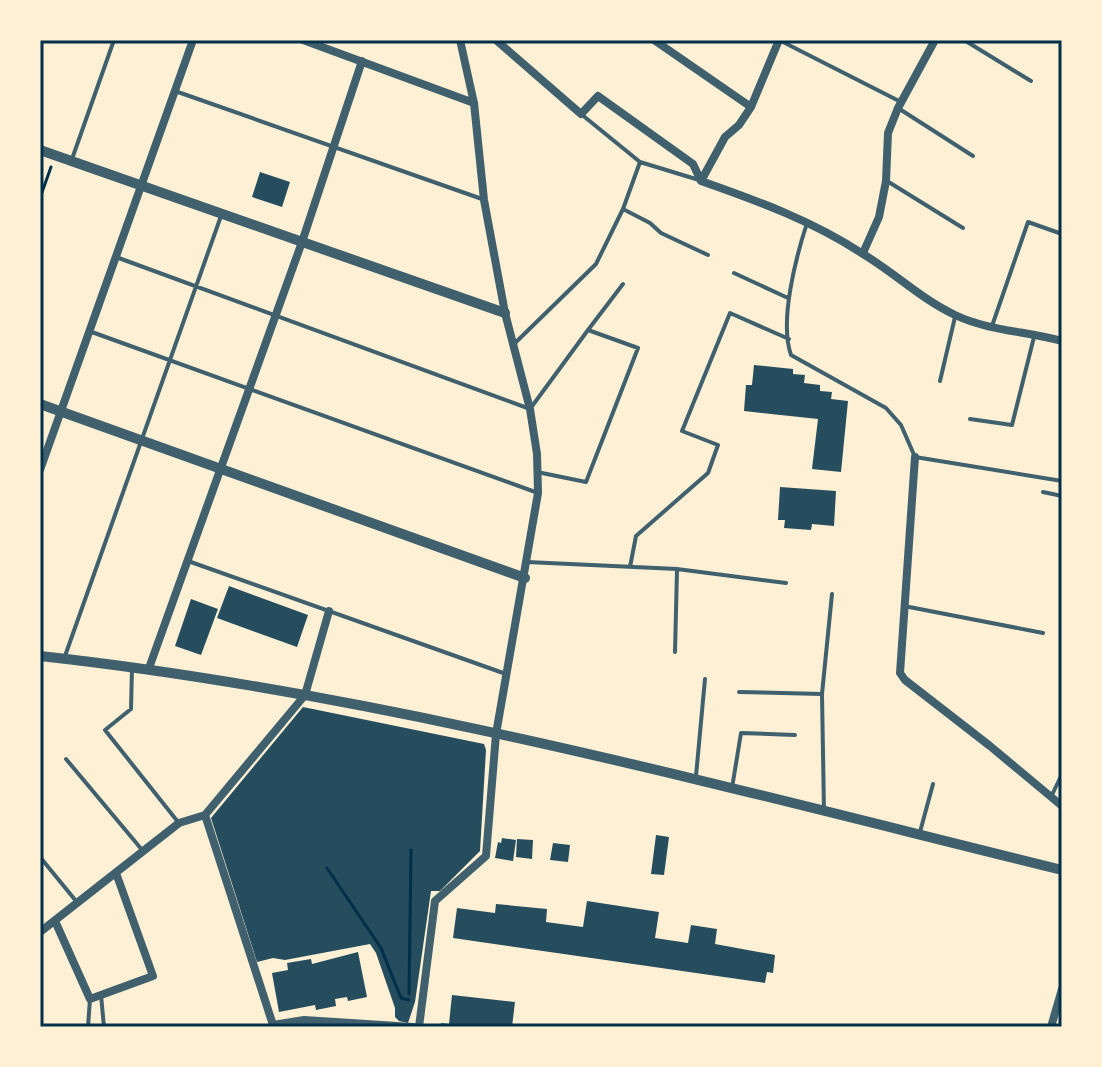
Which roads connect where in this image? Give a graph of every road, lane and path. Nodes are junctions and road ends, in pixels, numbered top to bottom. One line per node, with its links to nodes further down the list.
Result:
1 (114, 40): 21 (lane)
2 (193, 40): 12 (street)
3 (303, 40): 10 (street)
4 (460, 40): 13 (street)
5 (496, 40): 16 (street)
6 (654, 40): 15 (street)
7 (779, 40): 14 (lane); 15 (street)
8 (935, 40): 14 (street)
9 (964, 40): 11 (lane)
10 (362, 61): 13 (street); 17 (street)
11 (1031, 81)
12 (175, 91): 17 (lane); 25 (street)
13 (474, 103): 27 (street)
14 (899, 105): 20 (lane); 24 (street)
15 (751, 107): 23 (street)
16 (581, 114): 22 (lane); 23 (street)
17 (334, 145): 27 (lane); 33 (street)
18 (40, 150): 19 (street)
19 (55, 155): 21 (street); 26 (path)
20 (973, 156)
21 (72, 161): 25 (street)
22 (640, 162): 23 (lane); 28 (lane)
23 (701, 181): 30 (street)
24 (886, 181): 31 (lane); 34 (street)
25 (141, 186): 29 (street); 36 (street)
26 (40, 198)
27 (484, 200): 41 (street)
28 (623, 209): 35 (lane); 50 (lane)
29 (222, 214): 33 (street); 39 (lane)
30 (807, 222): 34 (street); 40 (lane)
31 (963, 228)
32 (1062, 234): 44 (lane)
33 (302, 242): 41 (street); 42 (street)
34 (863, 253): 43 (street)
35 (708, 255)
36 (116, 257): 39 (lane); 46 (street)
37 (734, 273): 40 (lane)
38 (623, 284): 45 (lane)
39 (196, 288): 42 (lane); 51 (lane)
40 (788, 298): 48 (lane)
41 (505, 313): 50 (street)
42 (276, 315): 53 (street); 55 (lane)
43 (955, 315): 44 (street); 52 (lane)
44 (991, 328): 47 (street)
45 (588, 330): 55 (lane); 62 (lane)
46 (89, 331): 51 (lane); 56 (street)
47 (1035, 334): 49 (street); 57 (lane)
48 (789, 339): 59 (lane); 69 (lane)
49 (1062, 341)
50 (512, 346): 55 (street)
51 (170, 360): 53 (lane); 58 (lane)
52 (940, 381)
53 (250, 389): 61 (street); 65 (lane)
54 (40, 404): 56 (street)
55 (530, 409): 62 (street)
56 (61, 411): 58 (street); 60 (street)
57 (970, 419)
58 (141, 440): 61 (street); 79 (lane)
59 (915, 457): 63 (lane); 74 (street)
60 (40, 470)
61 (221, 470): 67 (street); 71 (street)
62 (537, 472): 65 (street)
63 (1062, 481)
64 (1043, 492): 66 (lane)
65 (538, 493): 68 (street)
66 (1062, 496)
67 (188, 561): 75 (lane); 81 (street)
68 (527, 562): 69 (lane); 71 (street)
69 (630, 567): 70 (lane)
70 (677, 569): 72 (lane); 77 (lane)
71 (525, 578): 82 (street)
72 (786, 583)
73 (832, 594): 85 (lane)
74 (904, 606): 76 (lane); 94 (street)
75 (329, 611): 82 (lane); 86 (street)
76 (1043, 633)
77 (675, 652)
78 (40, 656): 79 (street)
79 (64, 658): 80 (street)
80 (132, 666): 81 (street); 98 (lane)
81 (149, 668): 86 (street)
82 (508, 675): 87 (street)
83 (705, 679): 91 (lane)
84 (739, 692): 85 (lane)
85 (822, 694): 96 (lane)
86 (305, 695): 87 (street); 97 (street)
87 (496, 734): 91 (street); 113 (street)
88 (795, 735): 93 (lane)
89 (66, 759): 101 (lane)
90 (1062, 774): 94 (lane)
91 (696, 780): 93 (street)
92 (933, 784): 99 (lane)
93 (732, 789): 96 (street)
94 (1050, 798): 95 (street)
95 (1062, 806)
96 (824, 811): 99 (street)
97 (205, 815): 98 (street); 114 (street)
98 (179, 823): 101 (street)
99 (919, 835): 104 (street)
100 (411, 850): 112 (path)
101 (143, 851): 105 (street)
102 (40, 857): 106 (lane)
103 (327, 868): 112 (path)
104 (1062, 870)
105 (116, 873): 106 (street); 110 (street)
106 (78, 903): 107 (street)
107 (55, 921): 108 (street); 111 (street)
108 (40, 932)
109 (1062, 989): 119 (street)
110 (101, 995): 111 (street); 116 (lane)
111 (90, 999): 115 (lane)
112 (409, 1000): 113 (path)
113 (422, 1004): 118 (street)
114 (269, 1026): 117 (street)
115 (88, 1027)
116 (104, 1027)
117 (413, 1027)
118 (419, 1027)
119 (1051, 1027)

